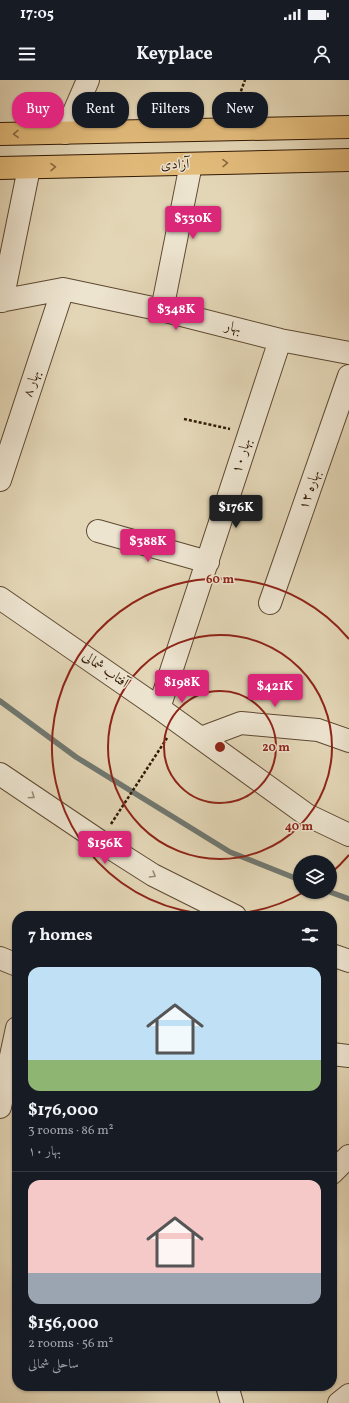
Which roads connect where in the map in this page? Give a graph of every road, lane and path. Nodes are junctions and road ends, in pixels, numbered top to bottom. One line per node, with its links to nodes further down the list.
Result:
1 (88, 80): 5 (street)
2 (245, 80): 4 (path)
3 (349, 127): 4 (main road)
4 (227, 130): 5 (main road)
5 (65, 133): 6 (main road, one-way to 6)
6 (0, 134)
7 (349, 160): 8 (main road, آزادی, one-way to 7)
8 (191, 164): 10 (main road, آزادی, one-way to 8); 13 (street)
9 (0, 168): 10 (main road, آزادی)
10 (29, 168): 12 (street)
11 (63, 289): 12 (street, بهار); 13 (street, بهار); 19 (street, بهار ۸)
12 (1, 301)
13 (162, 310): 14 (street, بهار)
14 (280, 340): 15 (street, بهار); 18 (street, بهار ۱۰)
15 (349, 353)
16 (349, 376): 23 (street, بهاره ۱۲)
17 (184, 419): 18 (path)
18 (250, 434): 21 (street, بهار ۱۰)
19 (0, 480)
20 (98, 531): 21 (street)
21 (208, 562): 24 (street, بهار ۱۰)
22 (0, 598): 24 (street, آفتاب شمالی)
23 (270, 604)
24 (159, 708): 25 (street, آفتاب شمالی)
25 (178, 722): 26 (street, آفتاب شمالی); 29 (path)
26 (201, 738): 27 (street); 30 (street, آفتاب شمالی)
27 (349, 742)
28 (4, 784): 31 (street, one-way to 31)
29 (111, 824)
30 (349, 835)
31 (225, 911)
32 (337, 956): 34 (street)
33 (0, 958): 35 (street)
34 (349, 961)
35 (12, 963)
36 (12, 1051): 39 (street)
37 (337, 1055): 38 (street)
38 (349, 1056)
39 (0, 1107)
40 (349, 1156): 41 (street)
41 (337, 1168)
42 (228, 1391): 44 (street)
43 (349, 1395): 45 (street)
44 (232, 1403)
45 (339, 1403)

